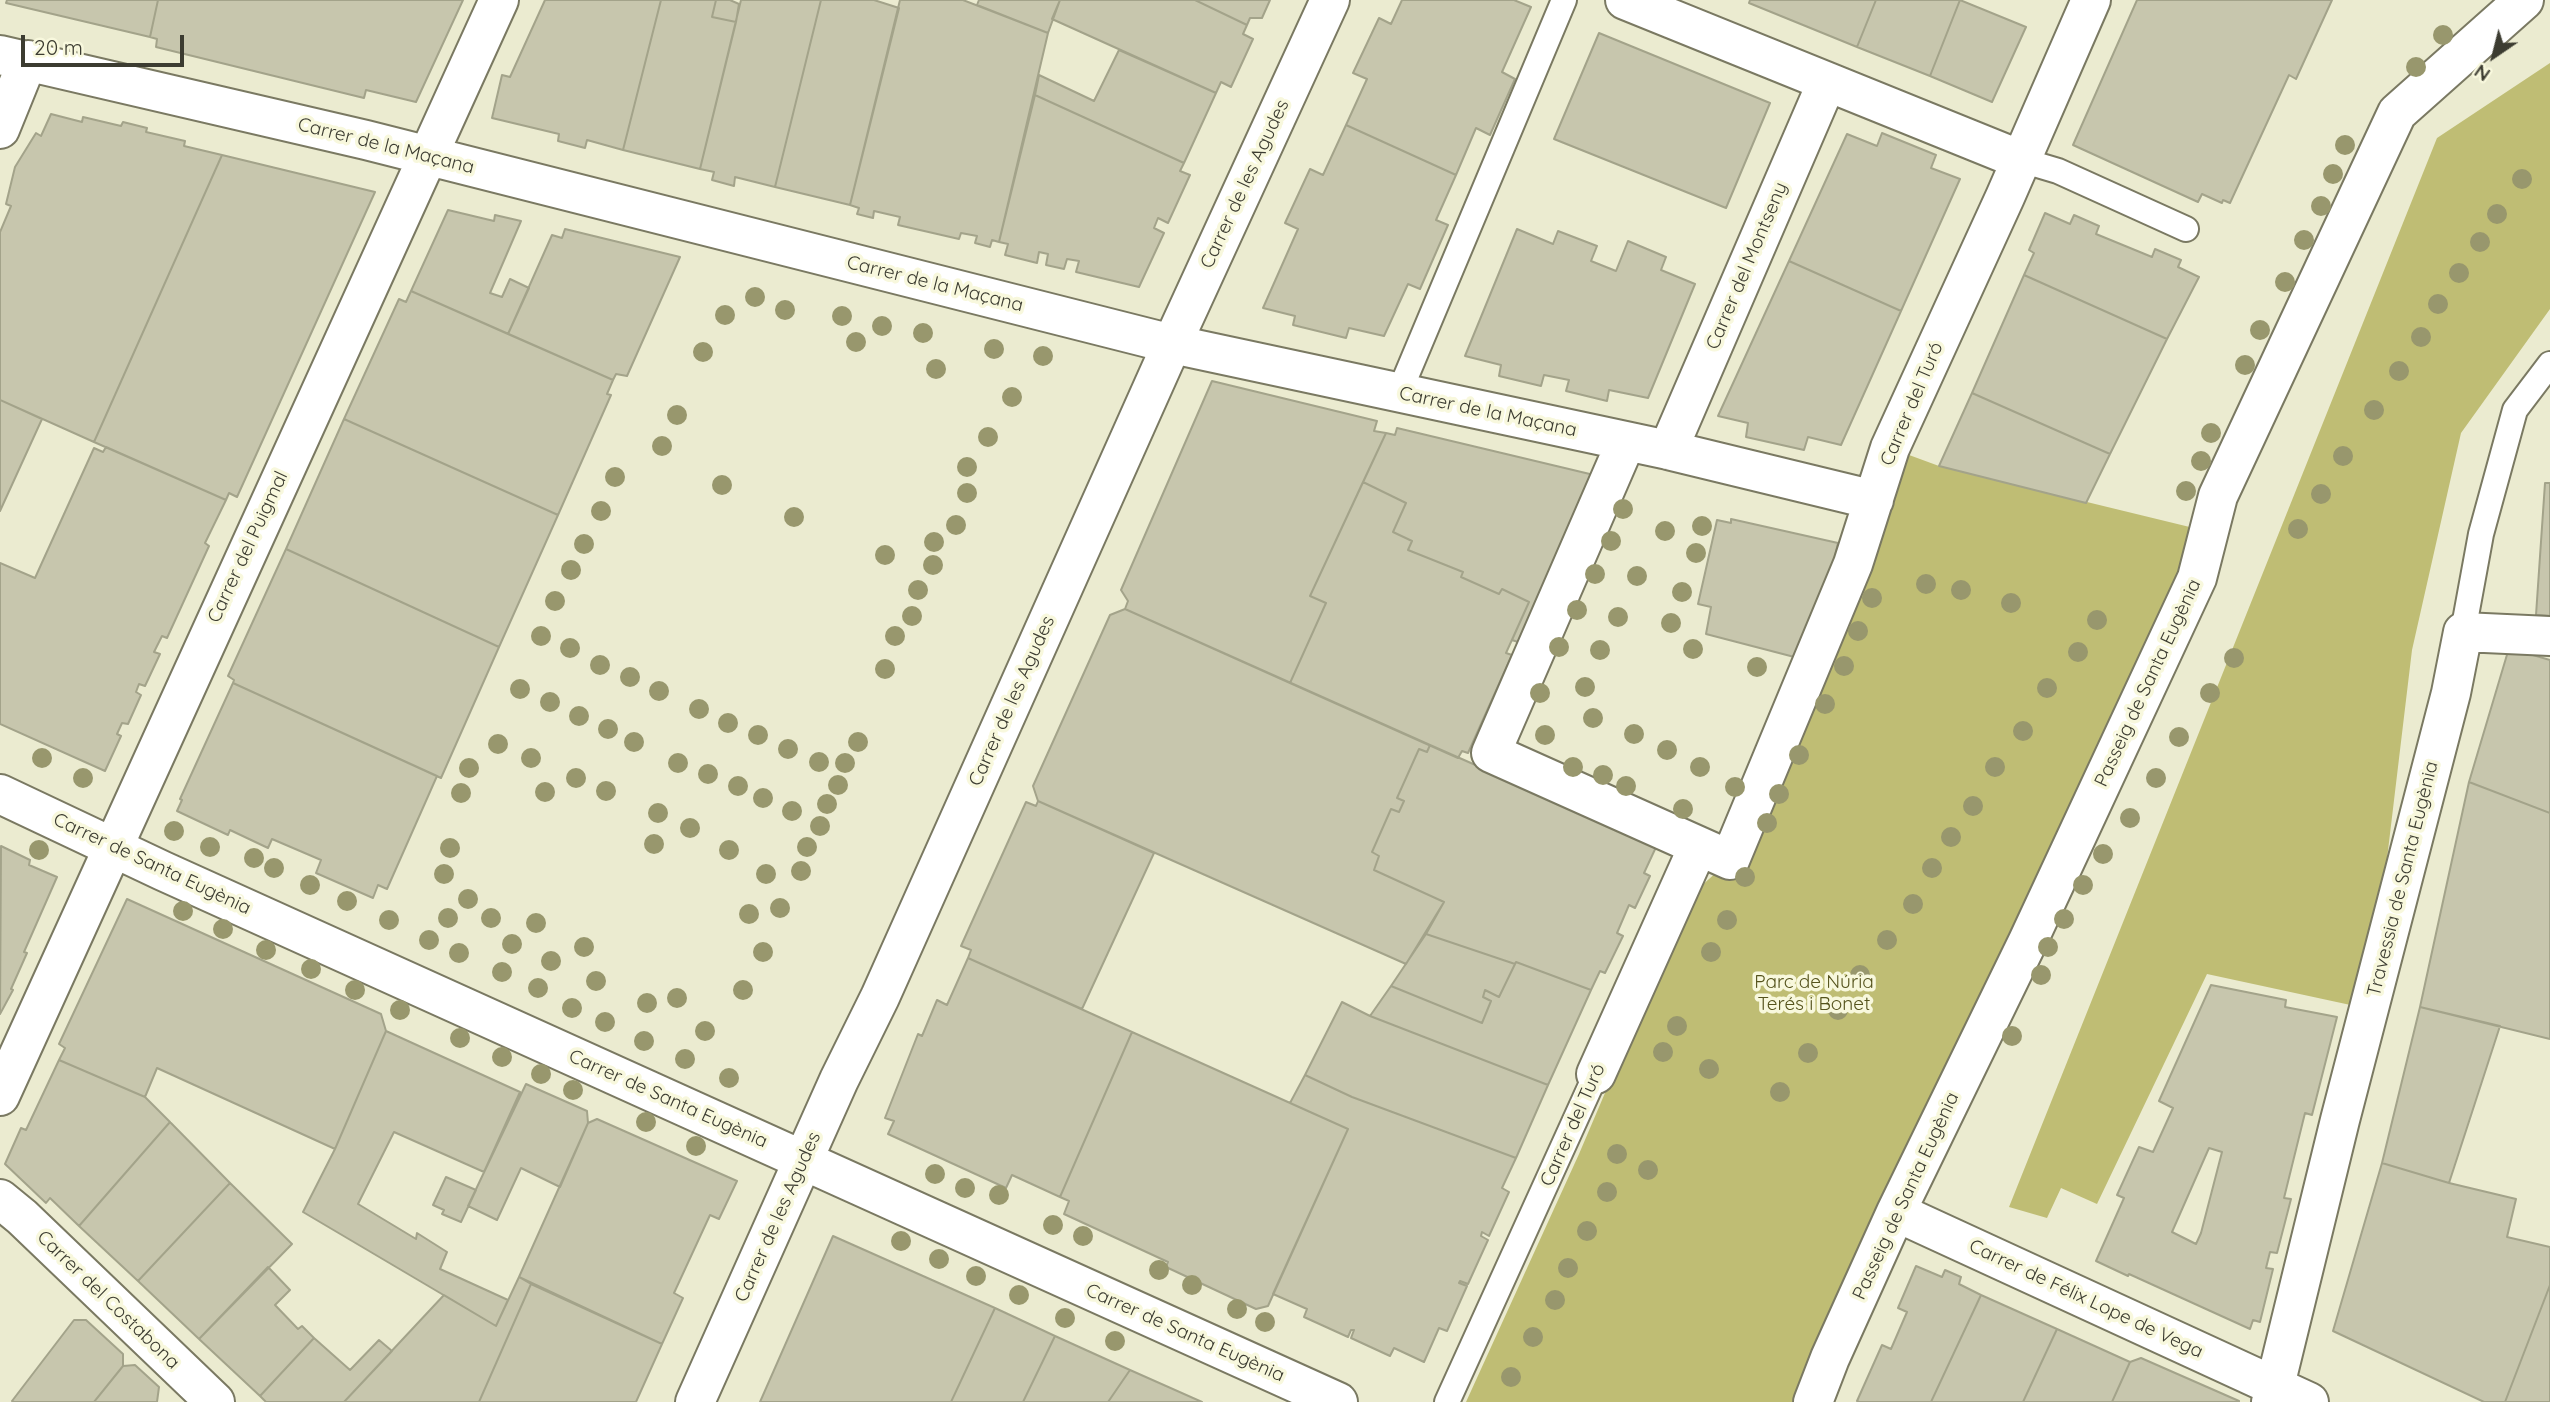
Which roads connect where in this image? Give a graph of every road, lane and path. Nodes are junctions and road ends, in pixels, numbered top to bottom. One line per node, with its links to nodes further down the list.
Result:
1 (499, 0): 10 (street, Carrer del Puigmal)
2 (1330, 0): 13 (street, Carrer de les Agudes)
3 (1563, 0): 15 (lane)
4 (1625, 0): 8 (street)
5 (2091, 0): 11 (street, Carrer del Turó)
6 (2524, 0): 28 (street, Passeig de Santa Eugènia)
7 (14, 57): 9 (street); 10 (street, Carrer de la Maçana)
8 (1827, 82): 11 (street); 17 (street, Carrer del Montseny)
9 (0, 129)
10 (427, 156): 13 (street, Carrer de la Maçana); 22 (street, Carrer del Puigmal)
11 (2021, 160): 12 (lane); 18 (street, Carrer del Turó)
12 (2186, 229)
13 (1172, 344): 15 (street, Carrer de la Maçana); 26 (street, Carrer de les Agudes)
14 (2550, 364): 19 (lane, Travessia de Santa Eugènia)
15 (1399, 393): 16 (street, Carrer de la Maçana)
16 (1626, 442): 17 (street, Carrer de la Maçana); 23 (street, Carrer del Turó)
17 (1668, 450): 18 (street, Carrer de la Maçana)
18 (1874, 500): 23 (street, Carrer del Turó)
19 (2463, 632): 20 (street); 29 (street, Travessia de Santa Eugènia)
20 (2550, 636)
21 (0, 794): 22 (street, Carrer de Santa Eugènia)
22 (113, 846): 25 (street, Carrer del Puigmal); 26 (street, Carrer de Santa Eugènia)
23 (1698, 847): 24 (street, Carrer del Turó)
24 (1596, 1074): 33 (lane, Carrer del Turó)
25 (0, 1096)
26 (803, 1160): 30 (street, Carrer de Santa Eugènia); 32 (street, Carrer de les Agudes)
27 (0, 1199): 31 (street, Carrer del Costabona)
28 (1896, 1212): 29 (street, Carrer de Félix Lope de Vega); 34 (street, Passeig de Santa Eugènia)
29 (2273, 1394): 35 (street, Carrer de Félix Lope de Vega)
30 (1332, 1401)
31 (215, 1402)
32 (695, 1402)
33 (1447, 1402)
34 (1813, 1402)
35 (2309, 1402)

